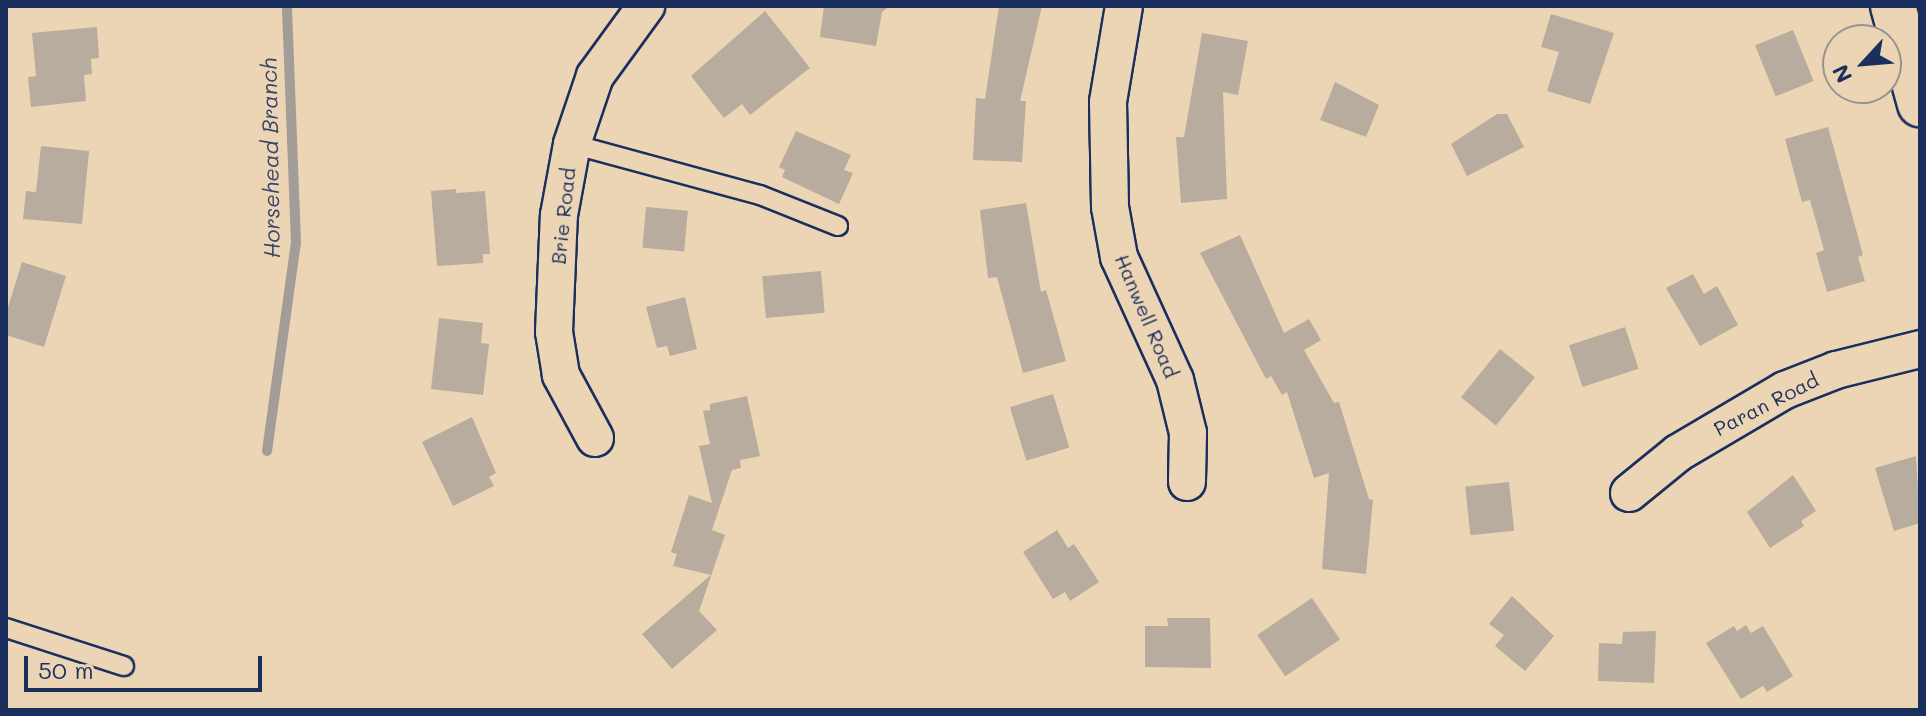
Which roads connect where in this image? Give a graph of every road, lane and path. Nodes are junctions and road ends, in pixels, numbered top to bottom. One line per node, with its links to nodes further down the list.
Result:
1 (646, 6): 5 (street, Brie Road)
2 (1124, 6): 9 (street, Hanwell Road)
3 (1893, 6): 4 (street)
4 (1920, 104)
5 (572, 144): 6 (lane); 8 (street, Brie Road)
6 (838, 226)
7 (1920, 349): 10 (street, Paran Road)
8 (595, 438)
9 (1187, 482)
10 (1629, 493)
11 (6, 628): 12 (lane)
12 (124, 666)

